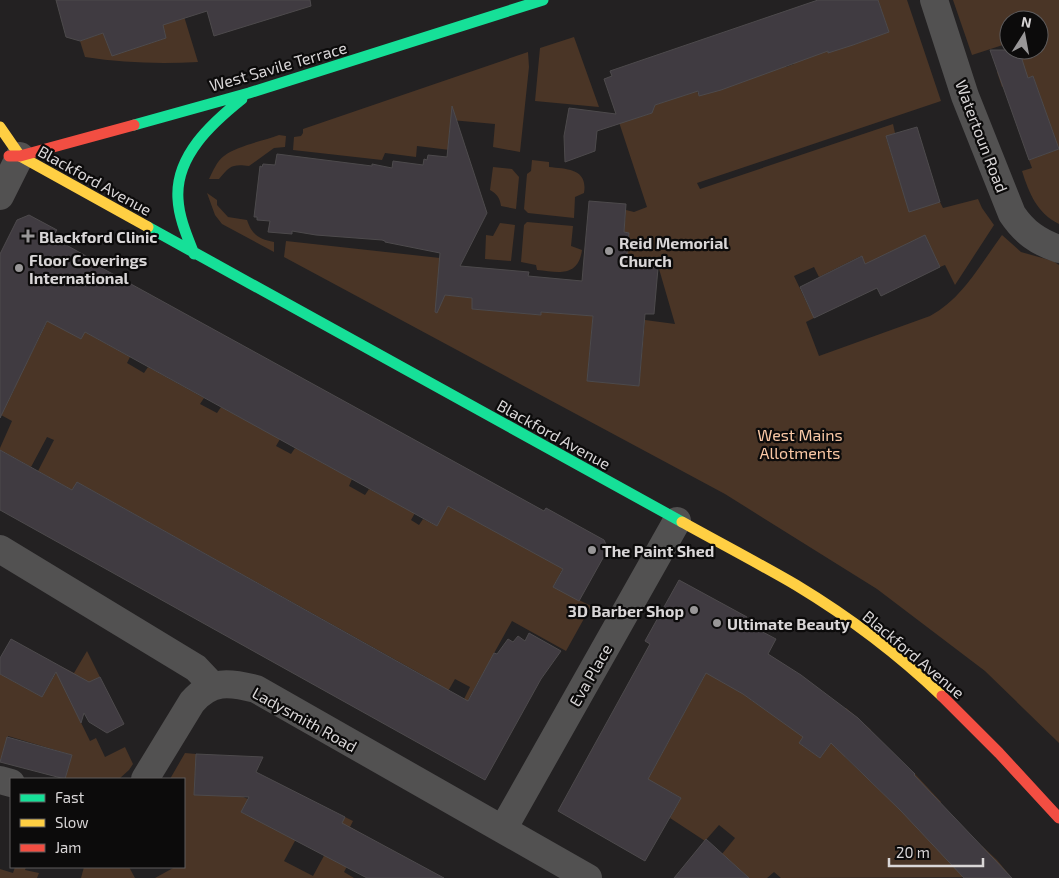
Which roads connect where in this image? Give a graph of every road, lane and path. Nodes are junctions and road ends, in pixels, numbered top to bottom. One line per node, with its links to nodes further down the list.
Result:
1 (543, 0): 3 (street, West Savile Terrace)
2 (934, 0): 7 (street, Watertoun Road)
3 (249, 93): 5 (street, West Savile Terrace); 8 (street)
4 (0, 127): 5 (street, Blackford Avenue)
5 (10, 156): 6 (street); 8 (street, Blackford Avenue)
6 (0, 196)
7 (1059, 249)
8 (194, 254): 9 (street, Blackford Avenue)
9 (677, 521): 13 (street, Blackford Avenue); 14 (street, Eva Place)
10 (0, 549): 11 (street)
11 (213, 686): 12 (street); 14 (street, Ladysmith Road)
12 (146, 778)
13 (1059, 818)
14 (503, 829): 15 (street, Ladysmith Road)
15 (588, 878)

